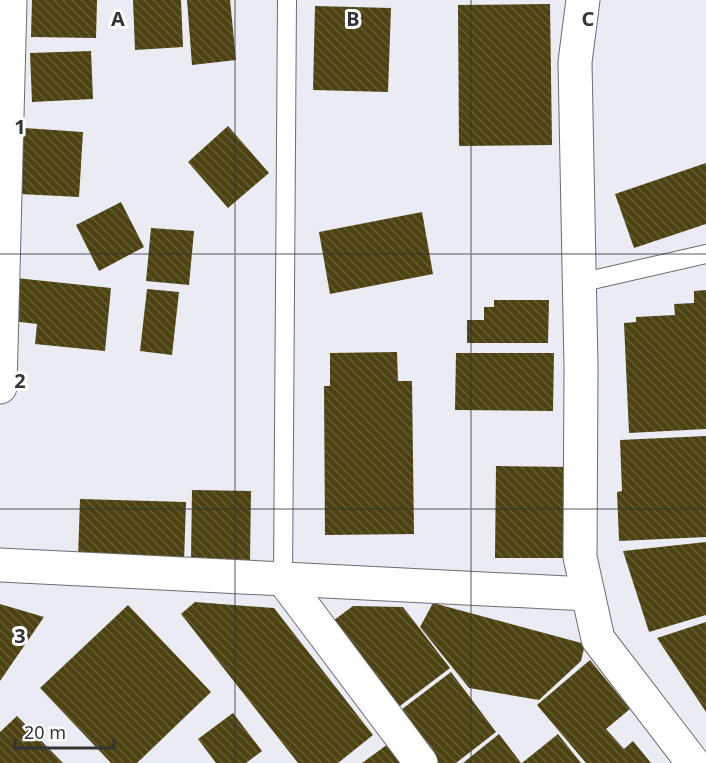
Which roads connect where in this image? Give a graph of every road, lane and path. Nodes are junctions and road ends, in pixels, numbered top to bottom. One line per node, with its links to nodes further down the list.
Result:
1 (10, 0): 6 (street)
2 (287, 0): 8 (lane)
3 (583, 0): 5 (street)
4 (706, 254): 5 (lane)
5 (579, 283): 9 (street)
6 (0, 387)
7 (0, 565): 8 (street)
8 (283, 579): 9 (street); 10 (street)
9 (588, 594): 11 (street)
10 (421, 763)
11 (693, 763)

